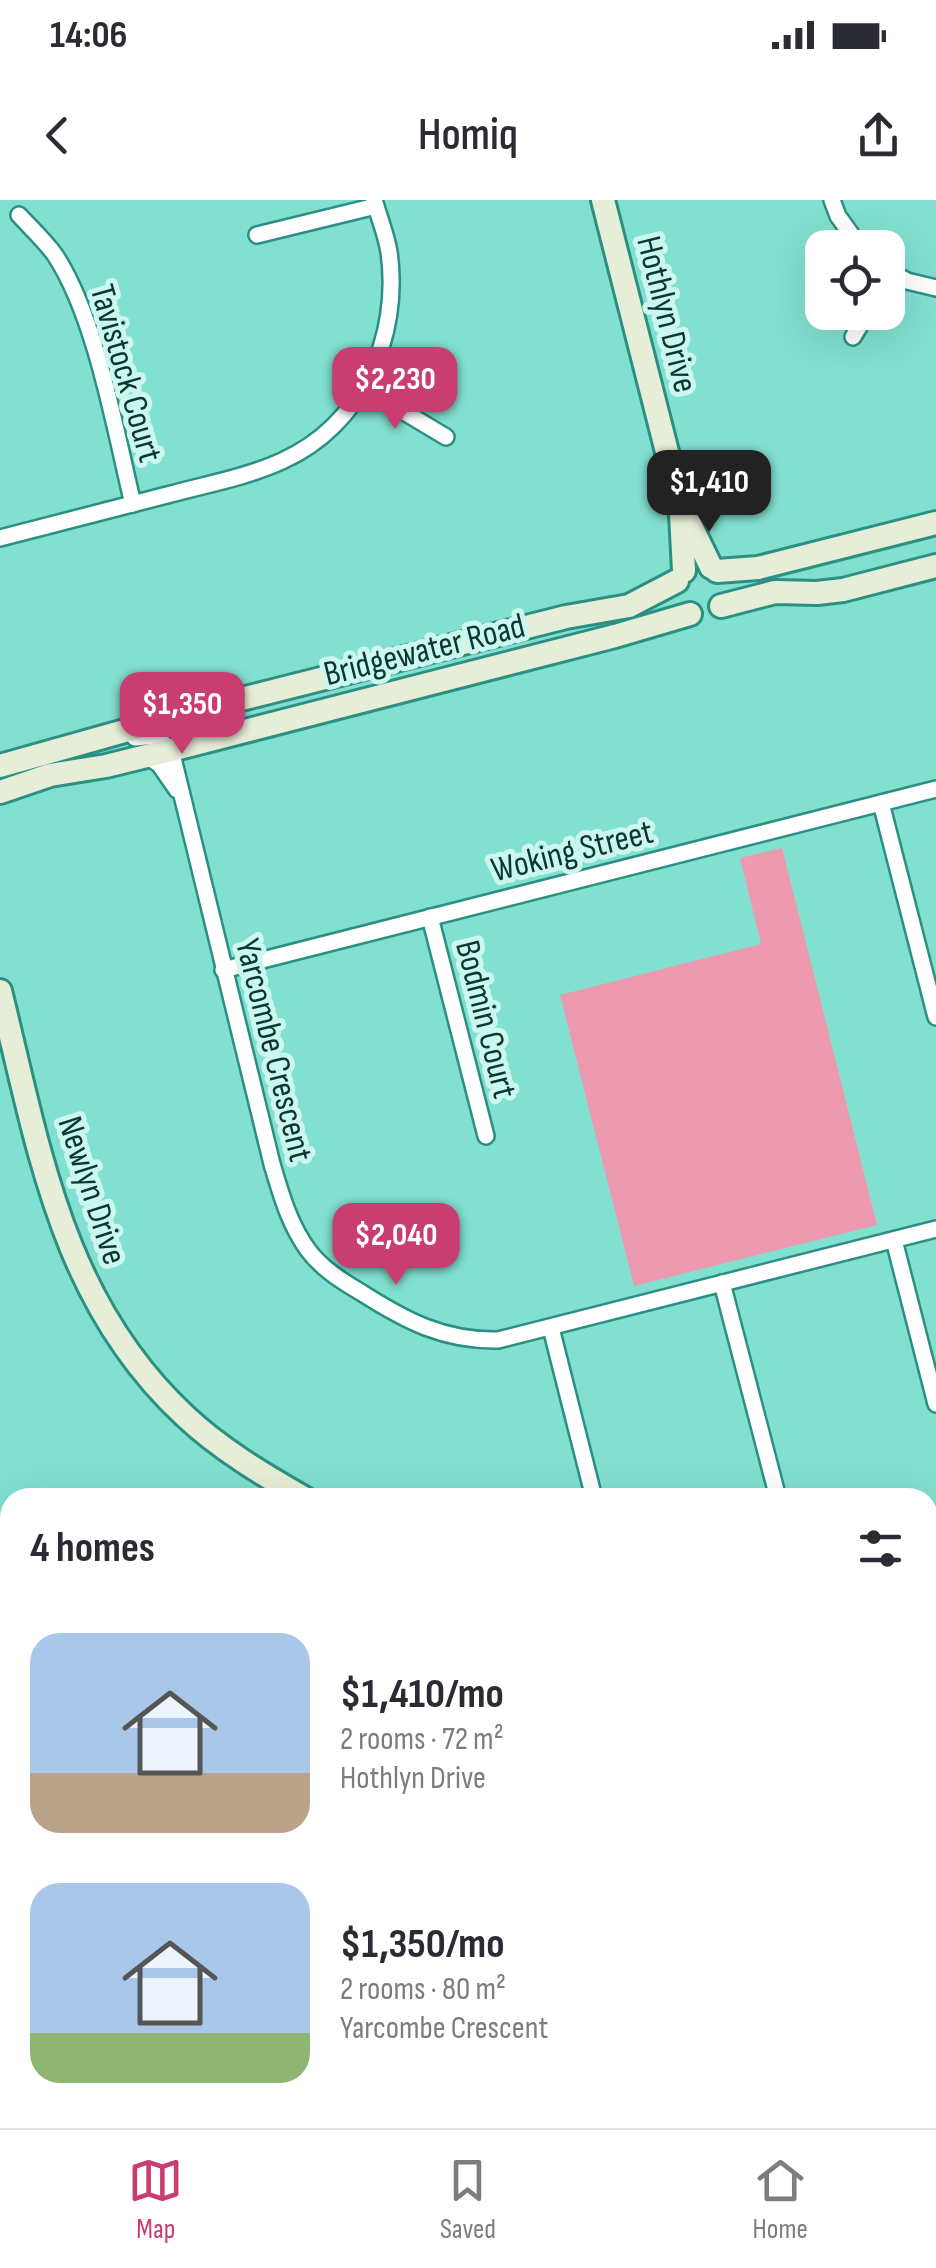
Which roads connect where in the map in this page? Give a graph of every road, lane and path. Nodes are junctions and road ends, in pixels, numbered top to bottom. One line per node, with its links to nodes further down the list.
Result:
1 (603, 200): 13 (street, Hothlyn Drive)
2 (832, 200): 5 (street)
3 (375, 203): 6 (street); 11 (street)
4 (19, 216): 14 (street, Tavistock Court)
5 (848, 230)
6 (257, 235)
7 (905, 279): 8 (street)
8 (936, 288)
9 (856, 330): 10 (street)
10 (852, 337)
11 (366, 389): 12 (street); 14 (street)
12 (446, 437)
13 (680, 503): 18 (street, Hothlyn Drive); 19 (street, Hothlyn Drive)
14 (133, 504): 16 (street)
15 (936, 523): 18 (street)
16 (0, 538)
17 (936, 566): 20 (street)
18 (714, 569): 19 (street); 20 (street)
19 (681, 576): 21 (street); 22 (street, Bridgewater Road)
20 (722, 606): 21 (street)
21 (690, 614): 23 (street, Bridgewater Road)
22 (75, 743): 23 (street); 25 (street, Bridgewater Road)
23 (171, 750): 24 (street, Bridgewater Road); 28 (street, Yarcombe Crescent)
24 (146, 756): 27 (street, Bridgewater Road); 28 (street, Yarcombe Crescent)
25 (0, 766)
26 (936, 789): 29 (street, Woking Street)
27 (0, 792)
28 (179, 793): 31 (street, Yarcombe Crescent)
29 (881, 803): 30 (street, Woking Street); 33 (street)
30 (430, 917): 31 (street, Woking Street); 34 (street, Bodmin Court)
31 (223, 970): 38 (street, Yarcombe Crescent)
32 (2, 1010): 40 (street, Newlyn Drive)
33 (936, 1018)
34 (486, 1136)
35 (936, 1229): 36 (street, Yarcombe Crescent)
36 (894, 1240): 37 (street, Yarcombe Crescent); 39 (street)
37 (722, 1283): 38 (street, Yarcombe Crescent); 42 (street)
38 (550, 1328): 41 (street)
39 (936, 1404)
40 (288, 1488)
41 (591, 1488)
42 (775, 1488)

